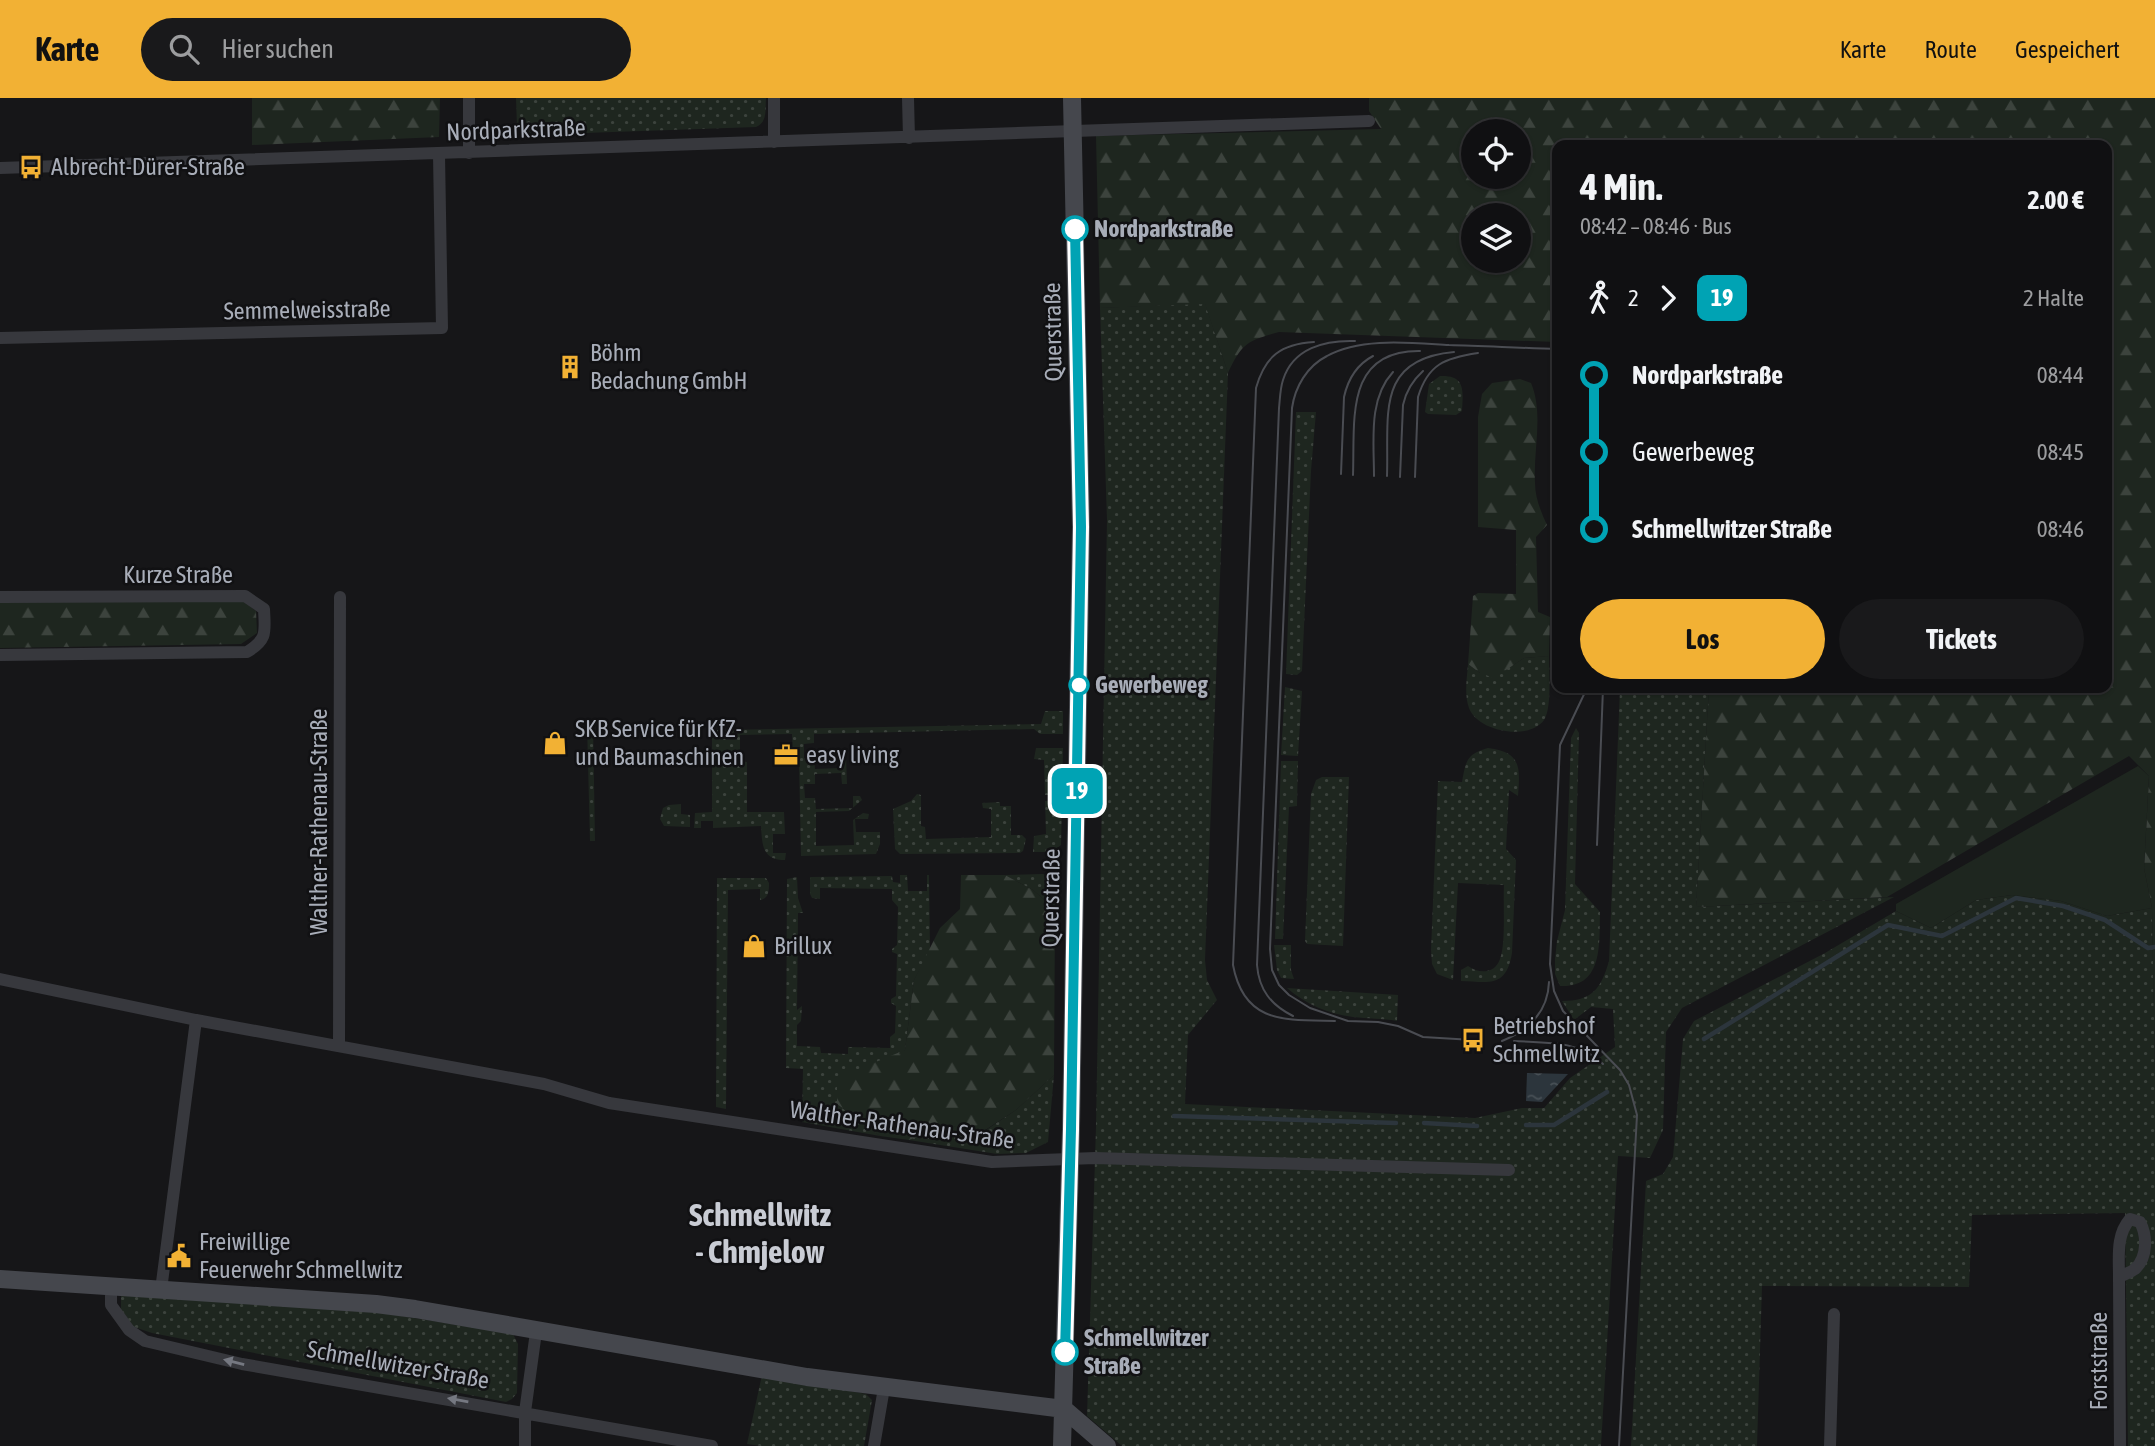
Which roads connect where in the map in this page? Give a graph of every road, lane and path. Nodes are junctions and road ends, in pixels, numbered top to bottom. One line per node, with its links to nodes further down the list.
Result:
1 (469, 98): 9 (street)
2 (774, 98): 8 (street)
3 (908, 98): 7 (street)
4 (1072, 98): 6 (street, Querstraße)
5 (1369, 121): 6 (street, Nordparkstraße)
6 (1073, 132): 7 (street, Nordparkstraße); 19 (street, Querstraße)
7 (909, 138): 8 (street, Nordparkstraße)
8 (774, 142): 9 (street, Nordparkstraße)
9 (469, 153): 10 (street, Nordparkstraße)
10 (439, 155): 11 (street, Nordparkstraße); 12 (street, Semmelweisstraße)
11 (0, 168)
12 (0, 338)
13 (0, 597): 15 (street, Kurze Straße)
14 (340, 597): 18 (street, Walther-Rathenau-Straße)
15 (0, 655)
16 (0, 979): 17 (street, Walther-Rathenau-Straße)
17 (196, 1020): 18 (street, Walther-Rathenau-Straße); 24 (street)
18 (339, 1046): 19 (street, Walther-Rathenau-Straße)
19 (1071, 1160): 20 (street, Walther-Rathenau-Straße); 28 (street, Querstraße)
20 (1509, 1170)
21 (2119, 1277): 36 (street, Forststraße)
22 (0, 1279): 23 (street, Schmellwitzer Straße)
23 (111, 1286): 24 (street, Schmellwitzer Straße); 29 (street, Schmellwitzer Straße, one-way to 23)
24 (161, 1290): 26 (street, Schmellwitzer Straße)
25 (1834, 1314): 35 (street)
26 (536, 1332): 27 (street, Schmellwitzer Straße); 29 (street)
27 (884, 1388): 28 (street, Schmellwitzer Straße); 32 (street)
28 (1063, 1409): 33 (street, Querstraße); 34 (street)
29 (525, 1412): 30 (street); 31 (street, Schmellwitzer Straße)
30 (525, 1446)
31 (712, 1446)
32 (874, 1446)
33 (1062, 1446)
34 (1107, 1446)
35 (1830, 1446)
36 (2120, 1446)

